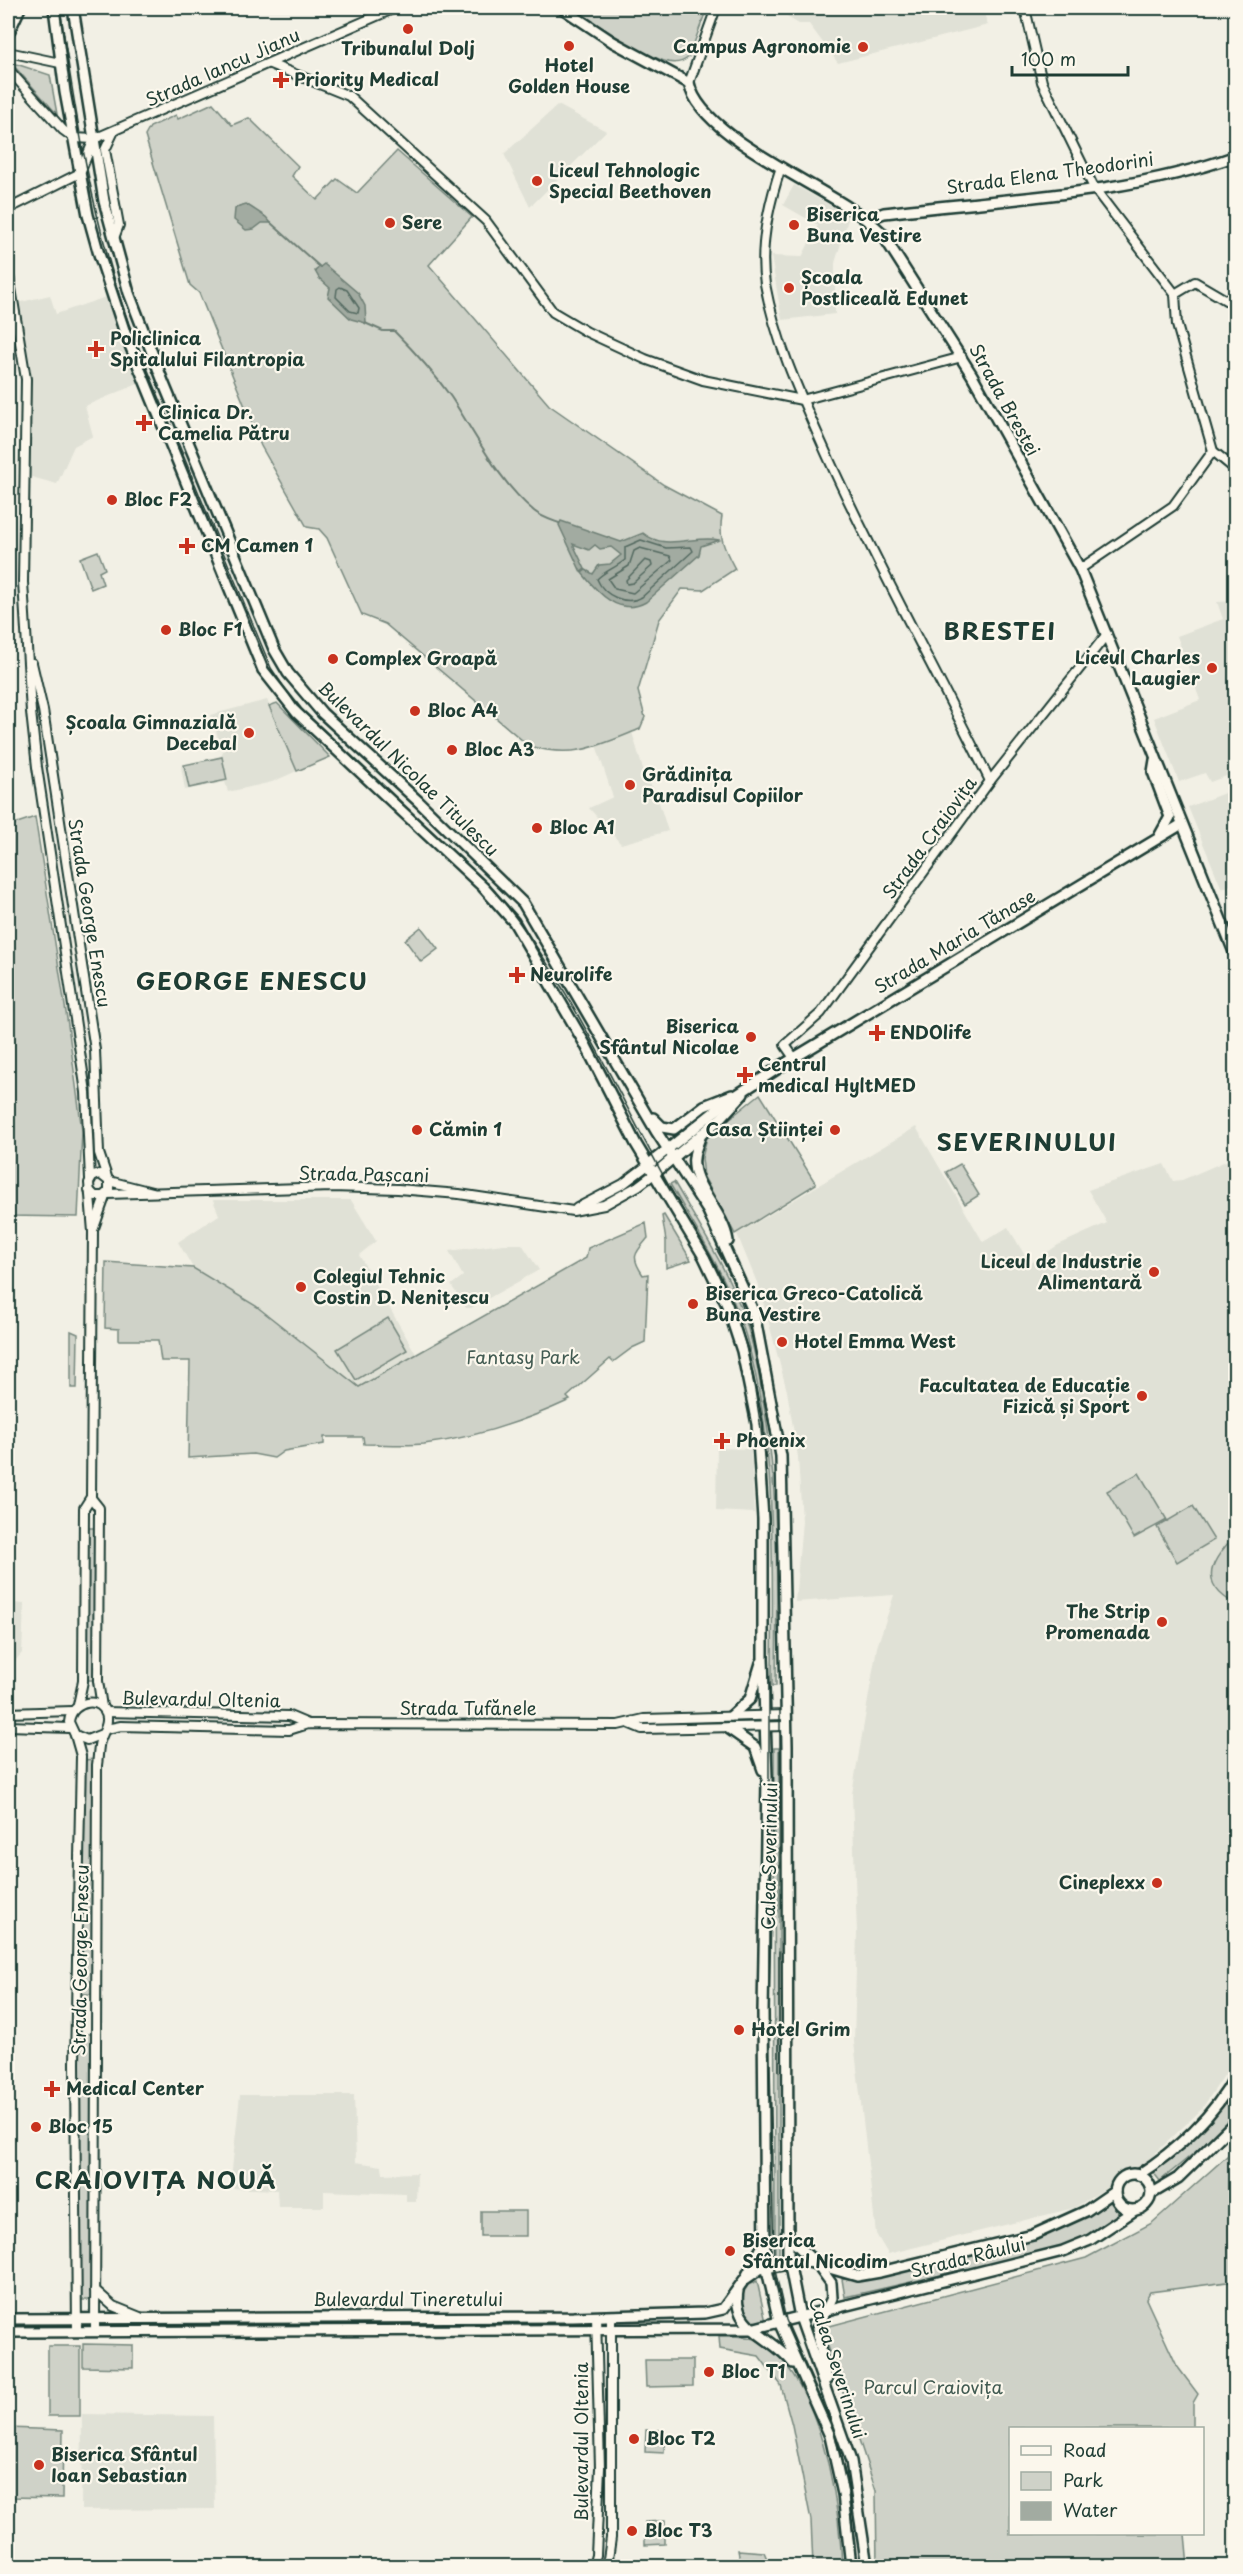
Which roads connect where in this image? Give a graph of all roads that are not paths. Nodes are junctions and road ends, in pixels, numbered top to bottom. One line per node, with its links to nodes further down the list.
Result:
1 (20, 8): 8 (main road)
2 (54, 8): 10 (main road, Bulevardul Nicolae Titulescu)
3 (73, 8): 16 (main road, Bulevardul Nicolae Titulescu)
4 (396, 8): 11 (street, Strada Iancu Jianu)
5 (562, 8): 13 (main road)
6 (716, 8): 13 (street)
7 (1025, 8): 20 (street)
8 (8, 34)
9 (8, 52): 10 (street)
10 (60, 63): 15 (main road, Bulevardul Nicolae Titulescu)
11 (270, 64): 14 (street, Strada Iancu Jianu); 28 (street)
12 (8, 69): 15 (street)
13 (689, 83): 18 (main road, Strada Brestei)
14 (114, 131): 16 (street, Strada Iancu Jianu); 23 (street)
15 (74, 138): 16 (street); 19 (main road, Bulevardul Nicolae Titulescu)
16 (94, 139): 19 (street); 23 (main road, Bulevardul Nicolae Titulescu)
17 (1236, 156): 20 (main road, Strada Elena Theodorini)
18 (781, 167): 22 (main road, Strada Brestei); 28 (street)
19 (80, 173): 21 (street); 45 (main road, Bulevardul Nicolae Titulescu)
20 (1094, 188): 22 (main road, Strada Elena Theodorini); 25 (street)
21 (8, 209)
22 (868, 219): 27 (main road, Strada Brestei)
23 (114, 239): 41 (main road, Bulevardul Nicolae Titulescu)
24 (8, 270): 33 (street, Strada George Enescu)
25 (1175, 294): 26 (street); 29 (street)
26 (1236, 306)
27 (962, 357): 28 (street); 31 (main road, Strada Brestei)
28 (802, 400): 35 (street)
29 (1213, 451): 30 (street); 31 (street)
30 (1236, 471)
31 (1080, 569): 32 (main road, Strada Brestei)
32 (1107, 634): 34 (main road, Strada Brestei); 35 (street, Strada Craiovița)
33 (29, 653): 47 (street, Strada George Enescu); 48 (street, Strada George Enescu)
34 (1155, 757): 36 (main road, Strada Brestei); 37 (main road)
35 (990, 781): 39 (street, Strada Craiovița)
36 (1182, 824): 37 (main road, Strada Maria Tănase); 38 (main road, Strada Brestei)
37 (1157, 840): 39 (main road, Strada Maria Tănase)
38 (1236, 957)
39 (794, 1058): 40 (main road, Strada Maria Tănase)
40 (746, 1091): 41 (main road); 42 (main road, Strada Maria Tănase); 43 (main road, Strada Maria Tănase)
41 (643, 1107): 43 (main road, Bulevardul Nicolae Titulescu)
42 (701, 1134): 44 (main road, Strada Maria Tănase); 54 (main road)
43 (667, 1149): 44 (main road, Bulevardul Nicolae Titulescu); 45 (main road, Strada Maria Tănase)
44 (674, 1158): 46 (main road, Strada Maria Tănase); 54 (main road, Calea Severinului)
45 (648, 1165): 46 (main road, Bulevardul Nicolae Titulescu); 52 (street)
46 (654, 1174): 52 (street, Strada Pașcani); 56 (main road, Calea Severinului)
47 (90, 1179): 48 (street); 49 (street)
48 (108, 1179): 50 (street, Strada Pașcani); 51 (street)
49 (89, 1190): 51 (street); 53 (street)
50 (152, 1192): 51 (street, Strada Pașcani); 52 (street, Strada Pașcani)
51 (107, 1194): 53 (street)
52 (573, 1210)
53 (93, 1232): 55 (street)
54 (729, 1252): 61 (main road, Calea Severinului)
55 (91, 1498): 57 (street); 58 (street)
56 (763, 1658): 62 (main road); 63 (main road, Calea Severinului)
57 (78, 1705): 58 (street); 59 (street)
58 (103, 1710): 64 (street, Bulevardul Oltenia); 70 (street)
59 (72, 1711): 60 (street); 71 (street)
60 (8, 1713)
61 (786, 1715): 63 (street, Strada Tufănele); 67 (main road, Calea Severinului)
62 (731, 1716): 63 (street, Strada Tufănele); 65 (street, Strada Tufănele)
63 (764, 1716): 68 (main road, Calea Severinului)
64 (308, 1724): 65 (street, Strada Tufănele); 70 (street, Bulevardul Oltenia)
65 (628, 1724): 69 (street, Strada Tufănele)
66 (8, 1726): 71 (street)
67 (786, 1726): 68 (street, Strada Tufănele); 79 (main road, Calea Severinului)
68 (765, 1727): 69 (street, Strada Tufănele); 72 (main road, Calea Severinului)
69 (728, 1728): 72 (main road)
70 (104, 1731): 71 (street); 86 (street, Strada George Enescu)
71 (73, 1732): 91 (street, Strada George Enescu)
72 (767, 1779): 80 (main road, Calea Severinului)
73 (1236, 2075): 75 (main road, Strada Râului)
74 (1236, 2121): 77 (main road, Strada Râului)
75 (1138, 2175): 76 (main road, Strada Râului); 77 (main road)
76 (1115, 2191): 78 (main road); 82 (main road, Strada Râului)
77 (1151, 2194): 78 (main road, Strada Râului)
78 (1135, 2210): 87 (main road, Strada Râului)
79 (786, 2235): 81 (main road, Calea Severinului); 82 (main road)
80 (764, 2240): 83 (main road, Calea Severinului); 84 (main road)
81 (788, 2263): 82 (main road, Strada Râului); 83 (main road, Bulevardul Tineretului); 90 (main road, Calea Severinului)
82 (818, 2265): 87 (main road)
83 (767, 2268): 84 (main road, Bulevardul Tineretului); 95 (main road, Calea Severinului)
84 (744, 2280): 85 (main road, Bulevardul Tineretului)
85 (738, 2289): 89 (main road, Bulevardul Tineretului); 96 (main road)
86 (95, 2290): 92 (street, Strada George Enescu); 93 (street)
87 (826, 2309): 90 (main road, Strada Râului); 103 (main road)
88 (596, 2316): 89 (main road, Bulevardul Tineretului); 93 (main road, Bulevardul Tineretului); 100 (street, Bulevardul Oltenia)
89 (611, 2316): 97 (street, Bulevardul Oltenia)
90 (800, 2317): 95 (main road, Bulevardul Tineretului); 103 (main road, Calea Severinului)
91 (77, 2318): 92 (main road, Bulevardul Tineretului); 94 (main road, Bulevardul Tineretului); 98 (street, Strada George Enescu)
92 (95, 2318): 93 (main road, Bulevardul Tineretului); 99 (street, Strada George Enescu)
93 (142, 2318)
94 (8, 2319)
95 (779, 2322): 96 (main road, Bulevardul Tineretului); 102 (main road, Calea Severinului)
96 (751, 2329): 97 (main road, Bulevardul Tineretului); 102 (main road)
97 (611, 2330): 100 (main road, Bulevardul Tineretului); 105 (street, Bulevardul Oltenia)
98 (77, 2331): 99 (main road, Bulevardul Tineretului); 101 (main road, Bulevardul Tineretului)
99 (95, 2331): 100 (main road, Bulevardul Tineretului)
100 (596, 2331): 104 (street, Bulevardul Oltenia)
101 (8, 2332)
102 (804, 2378): 106 (main road, Calea Severinului)
103 (830, 2399): 107 (main road, Calea Severinului)
104 (593, 2566)
105 (607, 2566)
106 (852, 2566)
107 (867, 2566)

